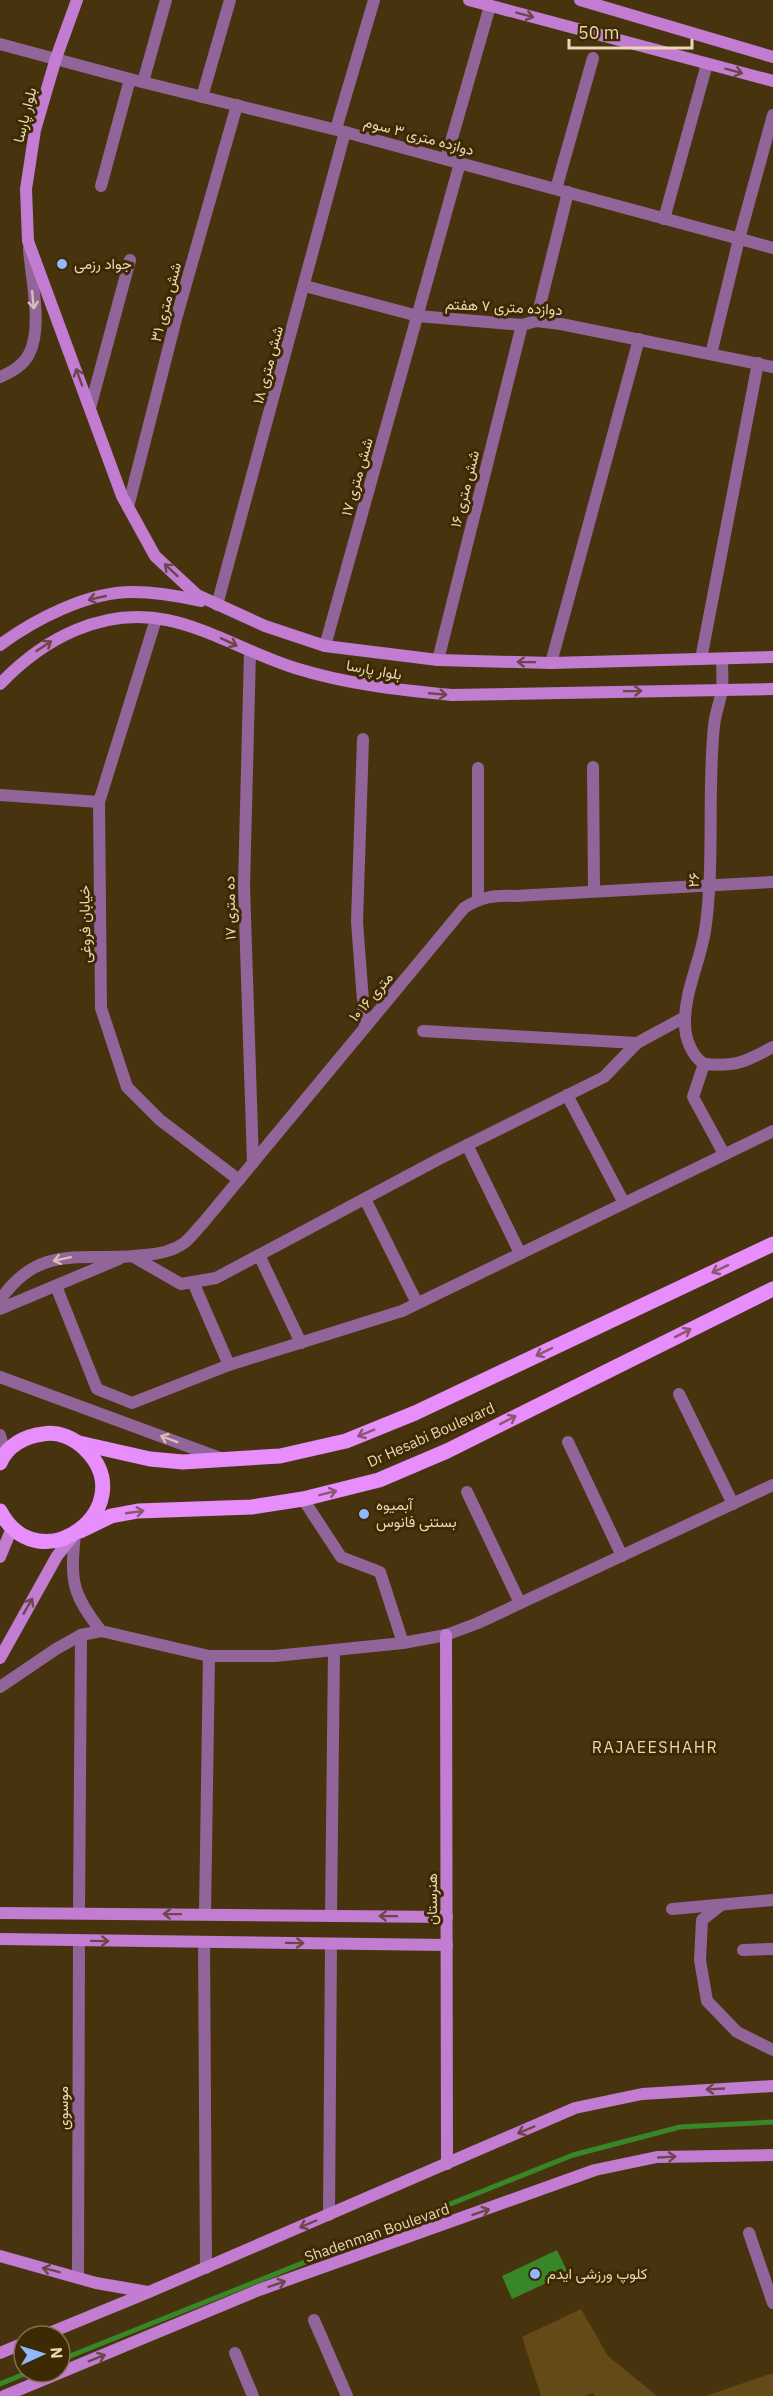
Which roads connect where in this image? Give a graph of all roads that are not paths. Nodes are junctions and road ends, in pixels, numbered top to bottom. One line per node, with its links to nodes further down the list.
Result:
1 (77, 0): 10 (street, بلوار پارسا)
2 (166, 0): 13 (street)
3 (230, 0): 15 (street)
4 (374, 0): 18 (street, شش متری ۱۸)
5 (468, 0): 7 (street)
6 (580, 0): 9 (street)
7 (490, 6): 12 (street, one-way to 12); 19 (street)
8 (0, 44): 10 (street, دوازده متری ۳ سوم)
9 (773, 57)
10 (56, 58): 13 (street, دوازده متری ۳ سوم); 25 (street, بلوار پارسا)
11 (593, 58): 22 (street)
12 (707, 64): 14 (street, one-way to 14); 23 (street)
13 (136, 81): 15 (street, دوازده متری ۳ سوم); 21 (street)
14 (773, 81)
15 (202, 97): 16 (street, دوازده متری ۳ سوم)
16 (237, 105): 18 (street, دوازده متری ۳ سوم); 38 (street, شش متری ۳۱)
17 (773, 115): 24 (street)
18 (341, 131): 19 (street, دوازده متری ۳ سوم); 28 (street, شش متری ۱۸)
19 (446, 159): 20 (street, دوازده متری ۳ سوم)
20 (460, 163): 22 (street, دوازده متری ۳ سوم); 29 (street, شش متری ۱۷)
21 (101, 186)
22 (562, 191): 23 (street, دوازده متری ۳ سوم); 30 (street)
23 (664, 219): 24 (street, دوازده متری ۳ سوم)
24 (739, 239): 26 (street, دوازده متری ۳ سوم); 33 (street)
25 (28, 242): 36 (street, one-way to 36); 37 (street, بلوار پارسا, one-way to 25)
26 (773, 248)
27 (130, 260): 37 (street)
28 (305, 286): 29 (street, دوازده متری ۷ هفتم); 39 (street, شش متری ۱۸)
29 (418, 316): 31 (street, دوازده متری ۷ هفتم); 42 (street, شش متری ۱۷)
30 (536, 321): 31 (street, دوازده متری ۷ هفتم); 32 (street, دوازده متری ۷ هفتم)
31 (522, 325): 47 (street, شش متری ۱۶)
32 (639, 339): 33 (street, دوازده متری ۷ هفتم); 48 (street)
33 (711, 354): 34 (street, دوازده متری ۷ هفتم)
34 (759, 363): 35 (street, دوازده متری ۷ هفتم); 45 (street)
35 (773, 367)
36 (0, 377)
37 (90, 408): 38 (street, بلوار پارسا)
38 (128, 507): 39 (street, بلوار پارسا, one-way to 38)
39 (217, 605): 41 (street, one-way to 41); 42 (street, بلوار پارسا)
40 (156, 619): 43 (street, بلوار پارسا, one-way to 43); 49 (street, بلوار پارسا, one-way to 40); 56 (street, خیابان فروغی)
41 (0, 645)
42 (325, 646): 47 (street, بلوار پارسا)
43 (250, 652): 50 (street, بلوار پارسا, one-way to 50); 71 (street, ده متری ۱۷)
44 (773, 657): 46 (street, بلوار پارسا)
45 (701, 659): 46 (street, بلوار پارسا); 48 (street, بلوار پارسا)
46 (722, 659): 50 (street, ۲۶)
47 (438, 660): 48 (street, بلوار پارسا, one-way to 47)
48 (552, 663)
49 (0, 684)
50 (722, 689): 51 (street, بلوار پارسا); 58 (street, ۲۶)
51 (773, 689)
52 (363, 739): 62 (street)
53 (593, 767): 59 (street)
54 (478, 768): 60 (street)
55 (0, 795): 56 (street)
56 (99, 801): 72 (street, خیابان فروغی)
57 (773, 882): 58 (street)
58 (709, 887): 59 (street); 61 (street, ۲۶)
59 (594, 891): 60 (street)
60 (478, 899): 62 (street, ۱۰ متری ۱۶)
61 (686, 1017): 64 (street); 66 (street, ۲۶)
62 (365, 1027): 71 (street, ۱۰ متری ۱۶)
63 (423, 1031): 64 (street)
64 (637, 1043): 67 (street)
65 (773, 1047): 66 (street)
66 (704, 1064): 70 (street)
67 (567, 1095): 69 (street); 74 (street)
68 (773, 1131): 70 (street)
69 (468, 1145): 73 (street); 76 (street)
70 (724, 1154): 74 (street)
71 (253, 1163): 72 (street, ۱۰ متری ۱۶)
72 (239, 1180): 78 (street, ۱۰ متری ۱۶)
73 (364, 1199): 77 (street); 84 (street)
74 (624, 1203): 76 (street)
75 (773, 1244): 94 (main road, Dr Hesabi Boulevard, one-way to 94)
76 (520, 1253): 84 (street)
77 (259, 1255): 80 (street); 86 (street)
78 (134, 1257): 79 (street, ۱۰ متری ۱۶); 80 (street)
79 (120, 1258): 81 (street); 83 (street, one-way to 83)
80 (193, 1282): 87 (street)
81 (56, 1286): 85 (street); 87 (street)
82 (773, 1288): 97 (main road, Dr Hesabi Boulevard, one-way to 82)
83 (0, 1300)
84 (417, 1303): 86 (street)
85 (0, 1309)
86 (301, 1343): 87 (street)
87 (229, 1365)
88 (0, 1377): 94 (street, one-way to 88)
89 (679, 1394): 98 (street)
90 (0, 1434): 93 (street)
91 (568, 1442): 101 (street)
92 (79, 1443): 93 (main road, Dr Hesabi Boulevard); 94 (main road, Dr Hesabi Boulevard); 100 (main road)
93 (2, 1459)
94 (224, 1460)
95 (773, 1485): 98 (street)
96 (467, 1492): 103 (street)
97 (303, 1499): 100 (main road, Dr Hesabi Boulevard, one-way to 97); 107 (street)
98 (734, 1504): 101 (street)
99 (4, 1520): 100 (main road, Dr Hesabi Boulevard); 102 (street)
100 (76, 1534): 104 (street); 110 (street, one-way to 100)
101 (622, 1556): 103 (street)
102 (0, 1557)
103 (520, 1603): 106 (street)
104 (101, 1631): 105 (street); 109 (street)
105 (81, 1635): 111 (street); 116 (street)
106 (446, 1635): 107 (street); 119 (street, هنرستان)
107 (403, 1643): 108 (street)
108 (334, 1650): 109 (street); 118 (street)
109 (209, 1656): 117 (street)
110 (0, 1658)
111 (0, 1687)
112 (773, 1900): 113 (street)
113 (721, 1905): 114 (street); 127 (street)
114 (672, 1909)
115 (0, 1913): 116 (street)
116 (79, 1913): 117 (street, one-way to 116)
117 (205, 1914): 118 (street)
118 (331, 1916): 119 (street, one-way to 118)
119 (447, 1917): 124 (street, هنرستان)
120 (0, 1939): 121 (street)
121 (79, 1940): 122 (street, one-way to 122); 135 (street, موسوی)
122 (204, 1942): 123 (street, one-way to 123); 134 (street)
123 (331, 1944): 124 (street); 131 (street)
124 (447, 1945): 130 (street, هنرستان)
125 (773, 1949): 126 (street)
126 (743, 1950)
127 (773, 2050)
128 (773, 2086): 130 (street, Shadenman Boulevard, one-way to 130)
129 (773, 2155): 141 (street, Shadenman Boulevard, one-way to 129)
130 (447, 2164): 131 (street, Shadenman Boulevard)
131 (329, 2215): 134 (street, Shadenman Boulevard, one-way to 134)
132 (749, 2233): 137 (street)
133 (0, 2256): 135 (street, one-way to 133)
134 (206, 2268): 136 (street, Shadenman Boulevard)
135 (78, 2276): 136 (street)
136 (149, 2292): 139 (street, Shadenman Boulevard)
137 (773, 2303)
138 (314, 2320): 143 (street)
139 (71, 2324)
140 (235, 2353): 142 (street)
141 (4, 2396)
142 (253, 2396)
143 (347, 2396)

